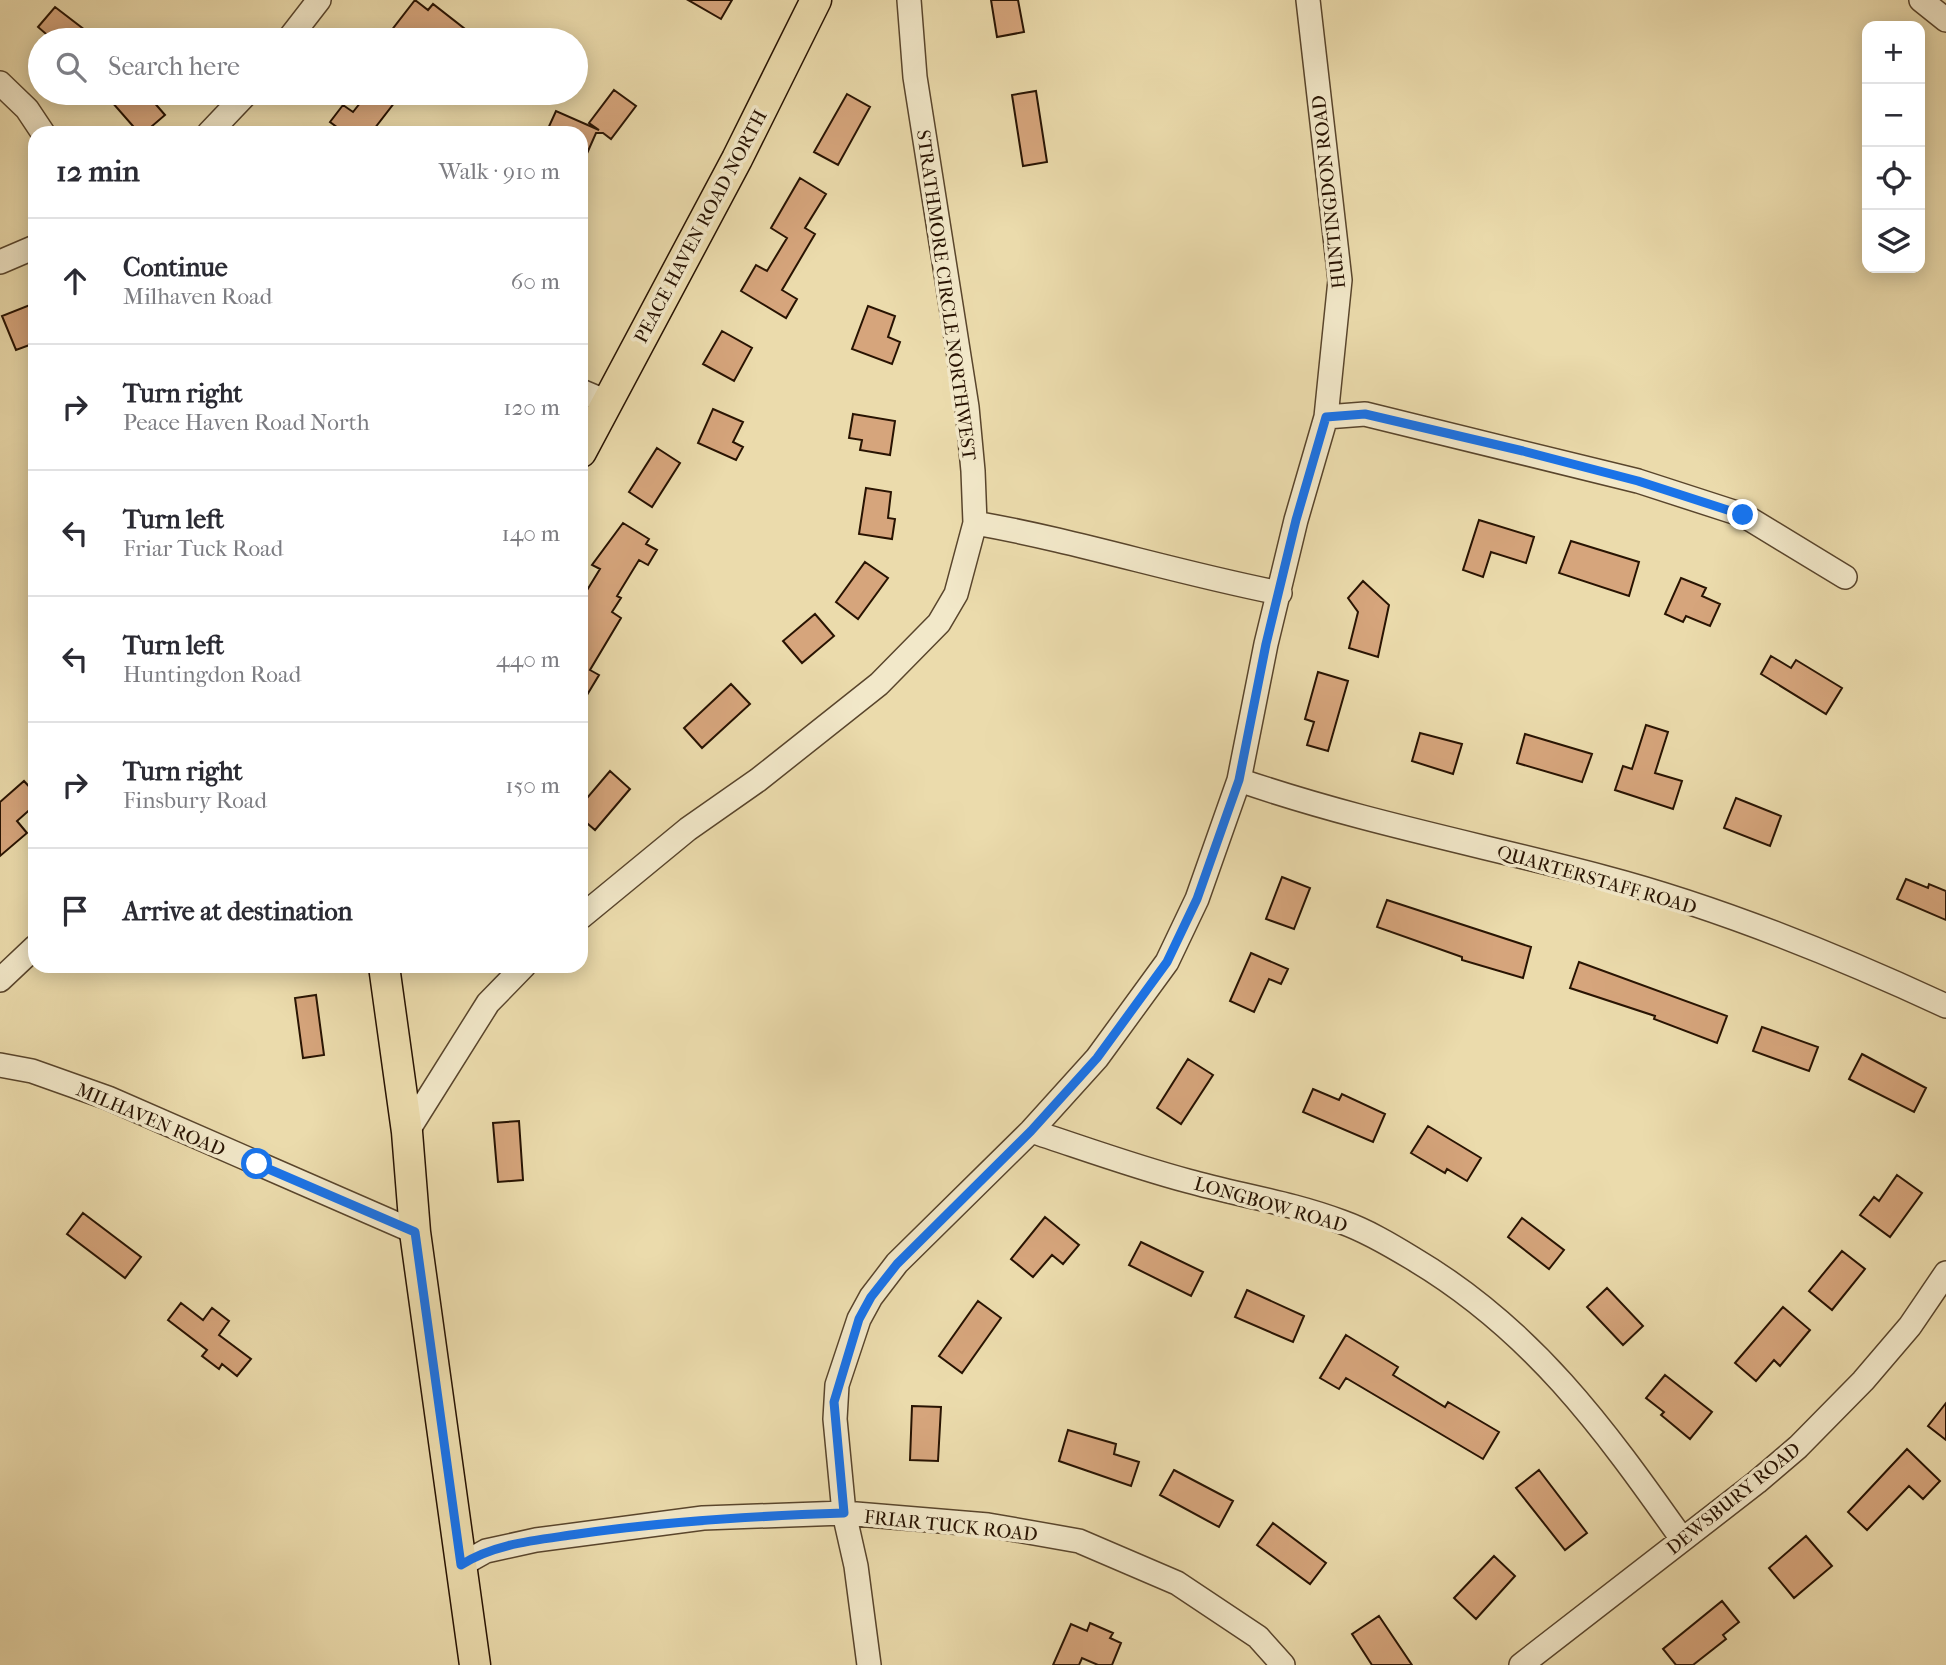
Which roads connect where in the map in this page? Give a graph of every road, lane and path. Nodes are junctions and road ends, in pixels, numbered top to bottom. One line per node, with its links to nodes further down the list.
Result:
1 (319, 0): 7 (street)
2 (816, 0): 14 (main road, PEACE HAVEN ROAD NORTH)
3 (909, 0): 17 (street, STRATHMORE CIRCLE NORTHWEST)
4 (1308, 0): 15 (street, HUNTINGDON ROAD)
5 (1921, 0): 6 (street)
6 (1946, 20)
7 (297, 28)
8 (0, 83): 10 (street)
9 (236, 105): 11 (street)
10 (38, 126)
11 (216, 126)
12 (28, 250): 13 (street)
13 (0, 262)
14 (592, 405): 16 (main road, PEACE HAVEN ROAD NORTH)
15 (1326, 417): 18 (street); 19 (street, HUNTINGDON ROAD)
16 (588, 422)
17 (975, 523): 19 (street); 21 (street, STRATHMORE CIRCLE NORTHWEST)
18 (1845, 577)
19 (1280, 593): 20 (street, HUNTINGDON ROAD)
20 (1239, 780): 26 (street, QUARTERSTAFF ROAD); 28 (street, HUNTINGDON ROAD)
21 (588, 911)
22 (28, 954): 25 (street)
23 (385, 973): 29 (main road)
24 (517, 973): 29 (street)
25 (0, 980)
26 (1946, 1006)
27 (0, 1065): 30 (street, MILHAVEN ROAD)
28 (1031, 1131): 32 (street, HUNTINGDON ROAD); 33 (street, LONGBOW ROAD)
29 (407, 1132): 30 (main road)
30 (415, 1232): 34 (main road)
31 (1946, 1273): 33 (street, DEWSBURY ROAD)
32 (844, 1513): 34 (street, FRIAR TUCK ROAD); 36 (street, HUNTINGDON ROAD); 37 (street, FRIAR TUCK ROAD)
33 (1682, 1539): 38 (street, DEWSBURY ROAD)
34 (461, 1565): 35 (main road)
35 (475, 1665)
36 (869, 1665)
37 (1283, 1665)
38 (1521, 1665)

